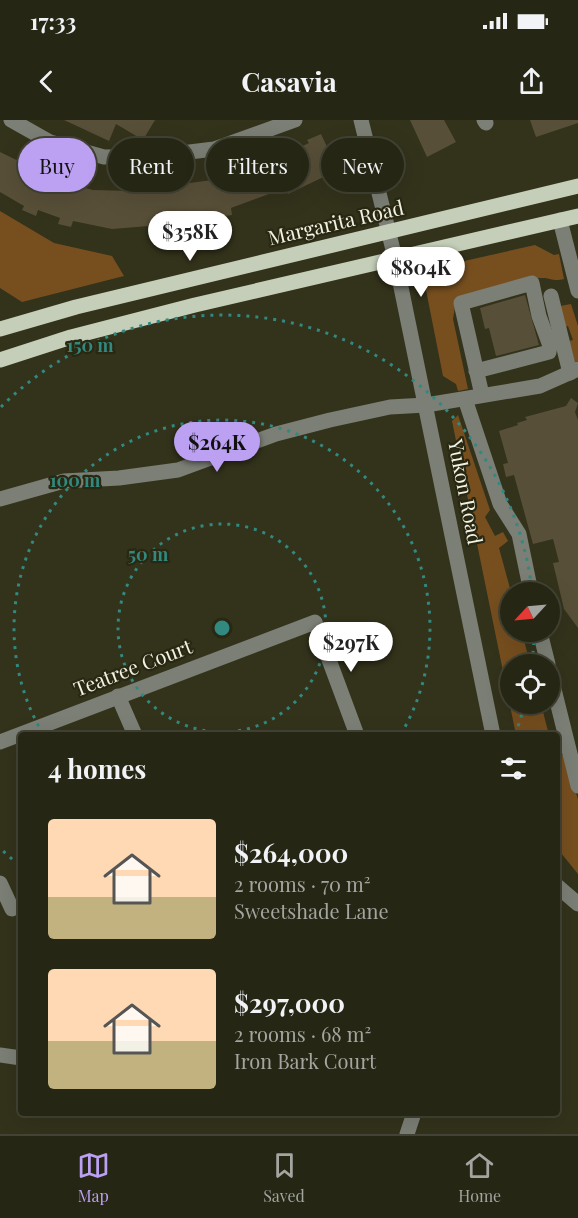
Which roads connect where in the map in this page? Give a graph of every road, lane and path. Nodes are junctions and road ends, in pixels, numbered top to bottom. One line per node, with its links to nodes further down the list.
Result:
1 (11, 120): 4 (street)
2 (294, 120): 4 (street)
3 (361, 120): 8 (street, Yukon Road)
4 (266, 125)
5 (578, 186): 8 (main road, Margarita Road)
6 (578, 216): 7 (main road)
7 (560, 220): 9 (main road); 10 (street)
8 (389, 232): 9 (street, Yukon Road); 12 (main road, Margarita Road)
9 (396, 258): 13 (main road); 18 (street, Yukon Road)
10 (578, 290): 11 (street)
11 (544, 298): 14 (street); 14 (street); 15 (street)
12 (0, 329)
13 (0, 360)
14 (476, 370): 16 (street)
15 (574, 371): 16 (street)
16 (482, 395): 17 (street)
17 (465, 399): 18 (street); 20 (street)
18 (426, 405): 19 (street); 26 (street, Yukon Road)
19 (0, 499)
20 (529, 582)
21 (118, 696): 23 (street, Teatree Court); 24 (street); 25 (street, Teatree Court)
22 (560, 712): 29 (street)
23 (26, 732)
24 (134, 732)
25 (356, 732)
26 (492, 732)
27 (18, 735): 28 (street, Teatree Court)
28 (0, 742)
29 (578, 786)
30 (0, 883): 33 (street)
31 (560, 888): 32 (street)
32 (578, 904)
33 (12, 909)
34 (0, 1054): 35 (street)
35 (18, 1057)
36 (413, 1116): 37 (street)
37 (406, 1134)

